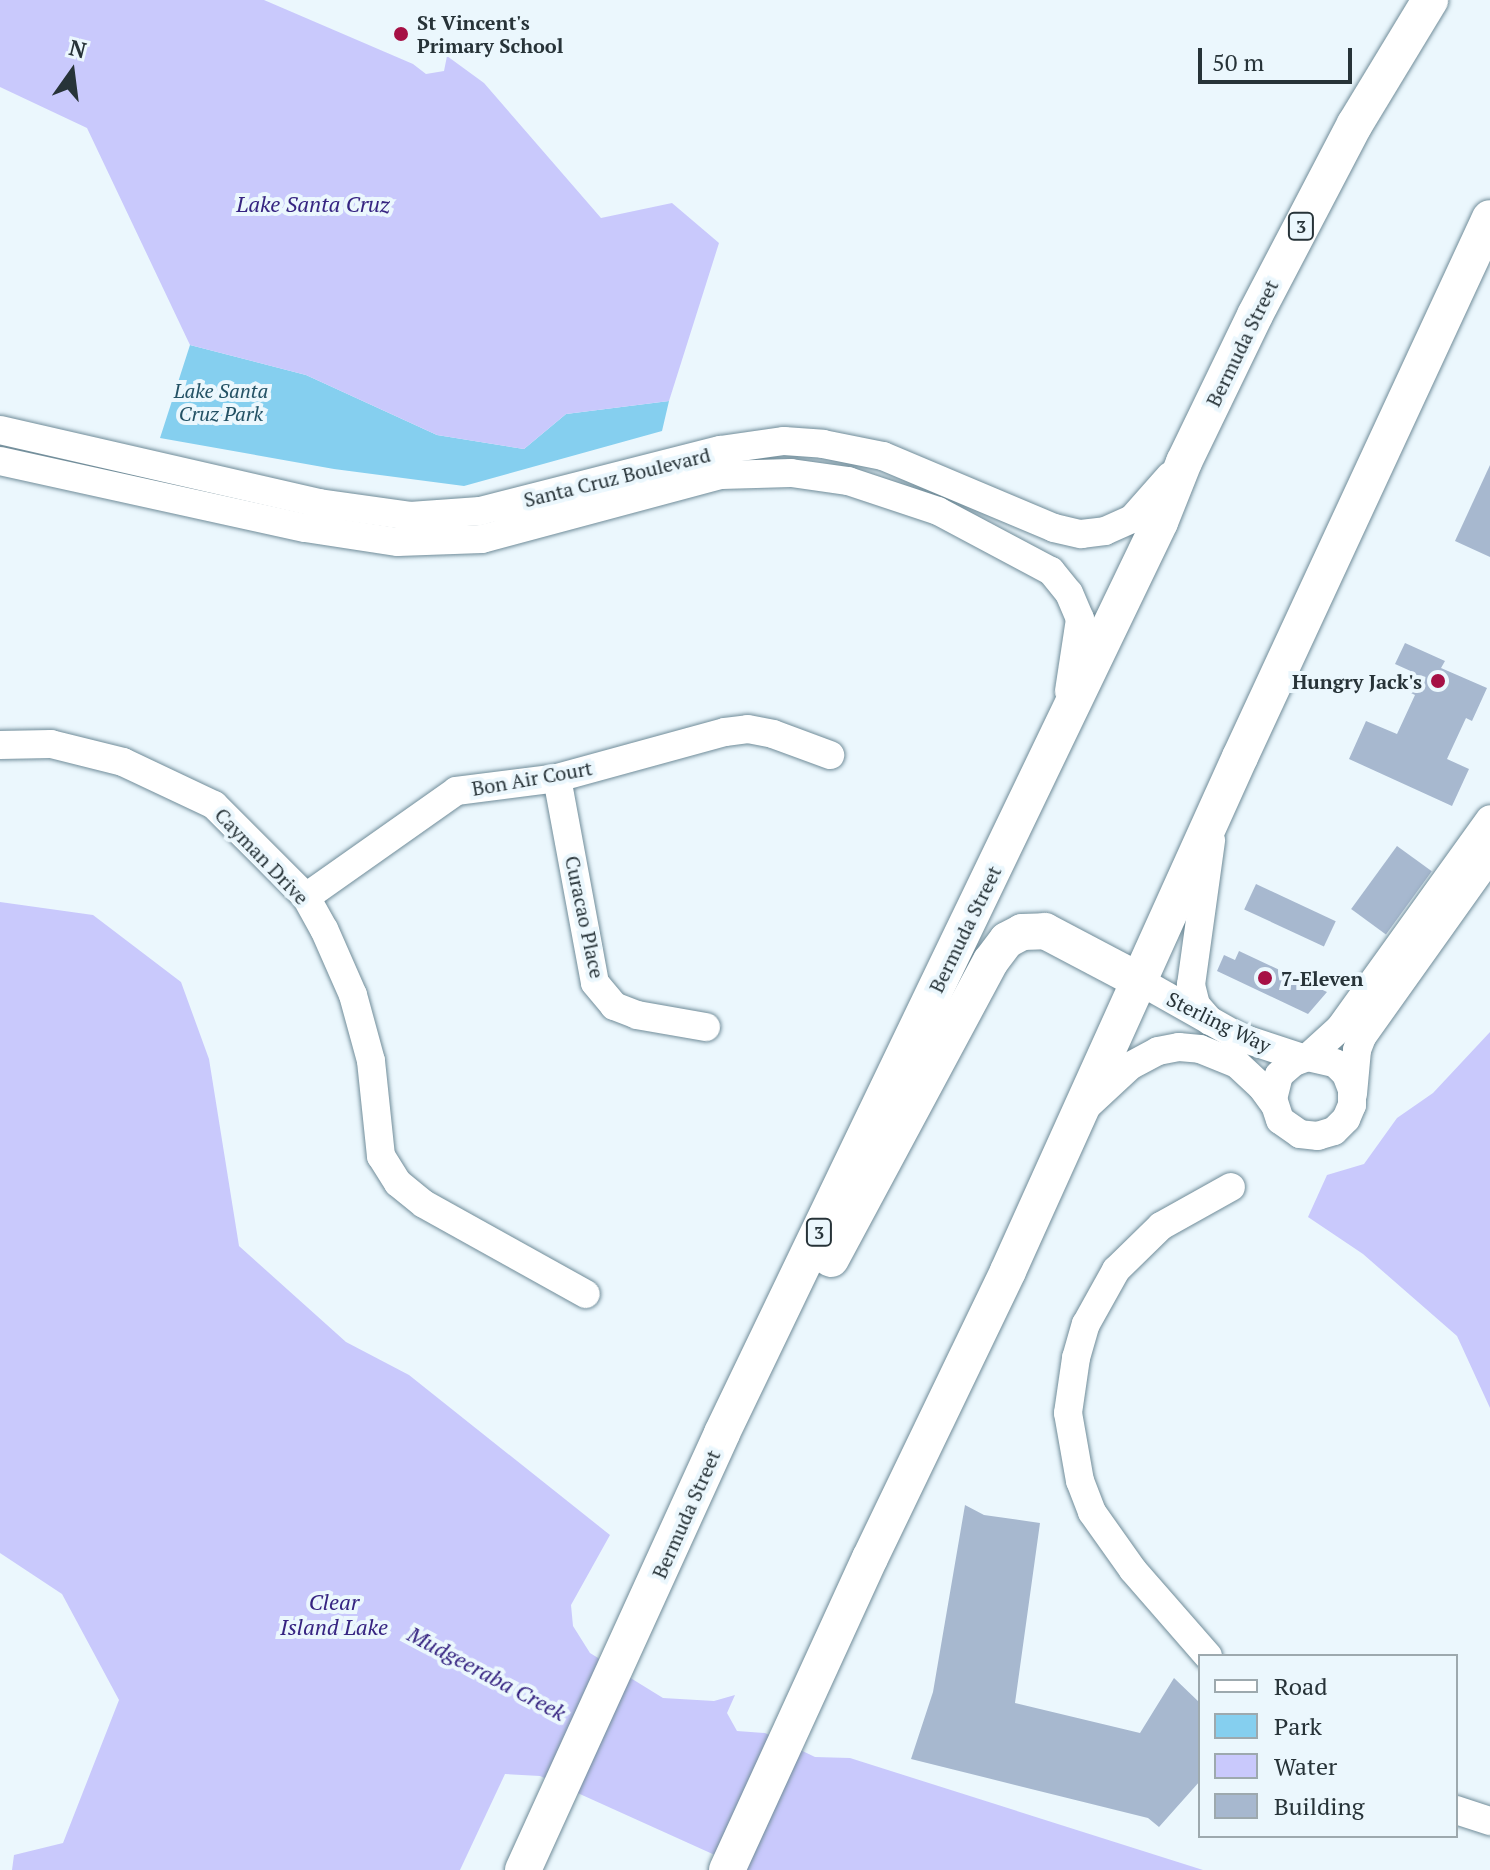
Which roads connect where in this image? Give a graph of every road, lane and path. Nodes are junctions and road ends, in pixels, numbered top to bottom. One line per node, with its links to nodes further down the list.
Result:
1 (1430, 0): 5 (main road, Bermuda Street / 3)
2 (1490, 218): 14 (main road)
3 (0, 430): 4 (street, Santa Cruz Boulevard)
4 (823, 444): 7 (street); 8 (street, Santa Cruz Boulevard)
5 (1190, 449): 8 (street, Santa Cruz Boulevard); 10 (main road, Bermuda Street / 3)
6 (0, 461): 7 (street, Santa Cruz Boulevard)
7 (820, 475): 9 (street, Santa Cruz Boulevard)
8 (956, 484): 9 (street)
9 (1036, 561): 10 (street, Santa Cruz Boulevard)
10 (1064, 722): 29 (main road, Bermuda Street / 3)
11 (0, 745): 17 (street, Cayman Drive)
12 (830, 755): 13 (street, Bon Air Court)
13 (557, 778): 17 (street, Bon Air Court); 22 (street, Curacao Place)
14 (1215, 812): 19 (main road); 21 (street)
15 (1490, 819): 16 (street)
16 (1483, 854): 18 (street); 20 (street)
17 (306, 897): 28 (street, Cayman Drive)
18 (1383, 969): 20 (street); 23 (street)
19 (1138, 980): 21 (street, Sterling Way); 26 (main road); 29 (main road)
20 (1388, 999): 24 (street)
21 (1210, 1021): 23 (street, Sterling Way)
22 (706, 1027)
23 (1306, 1058): 24 (street); 25 (street)
24 (1353, 1100): 25 (street)
25 (1274, 1104): 26 (street, Sterling Way)
26 (1076, 1118): 34 (main road)
27 (1231, 1187): 30 (street)
28 (586, 1294)
29 (722, 1433): 33 (main road, Bermuda Street / 3)
30 (1206, 1654)
31 (1458, 1811): 32 (street)
32 (1490, 1821)
33 (523, 1870)
34 (727, 1870)

